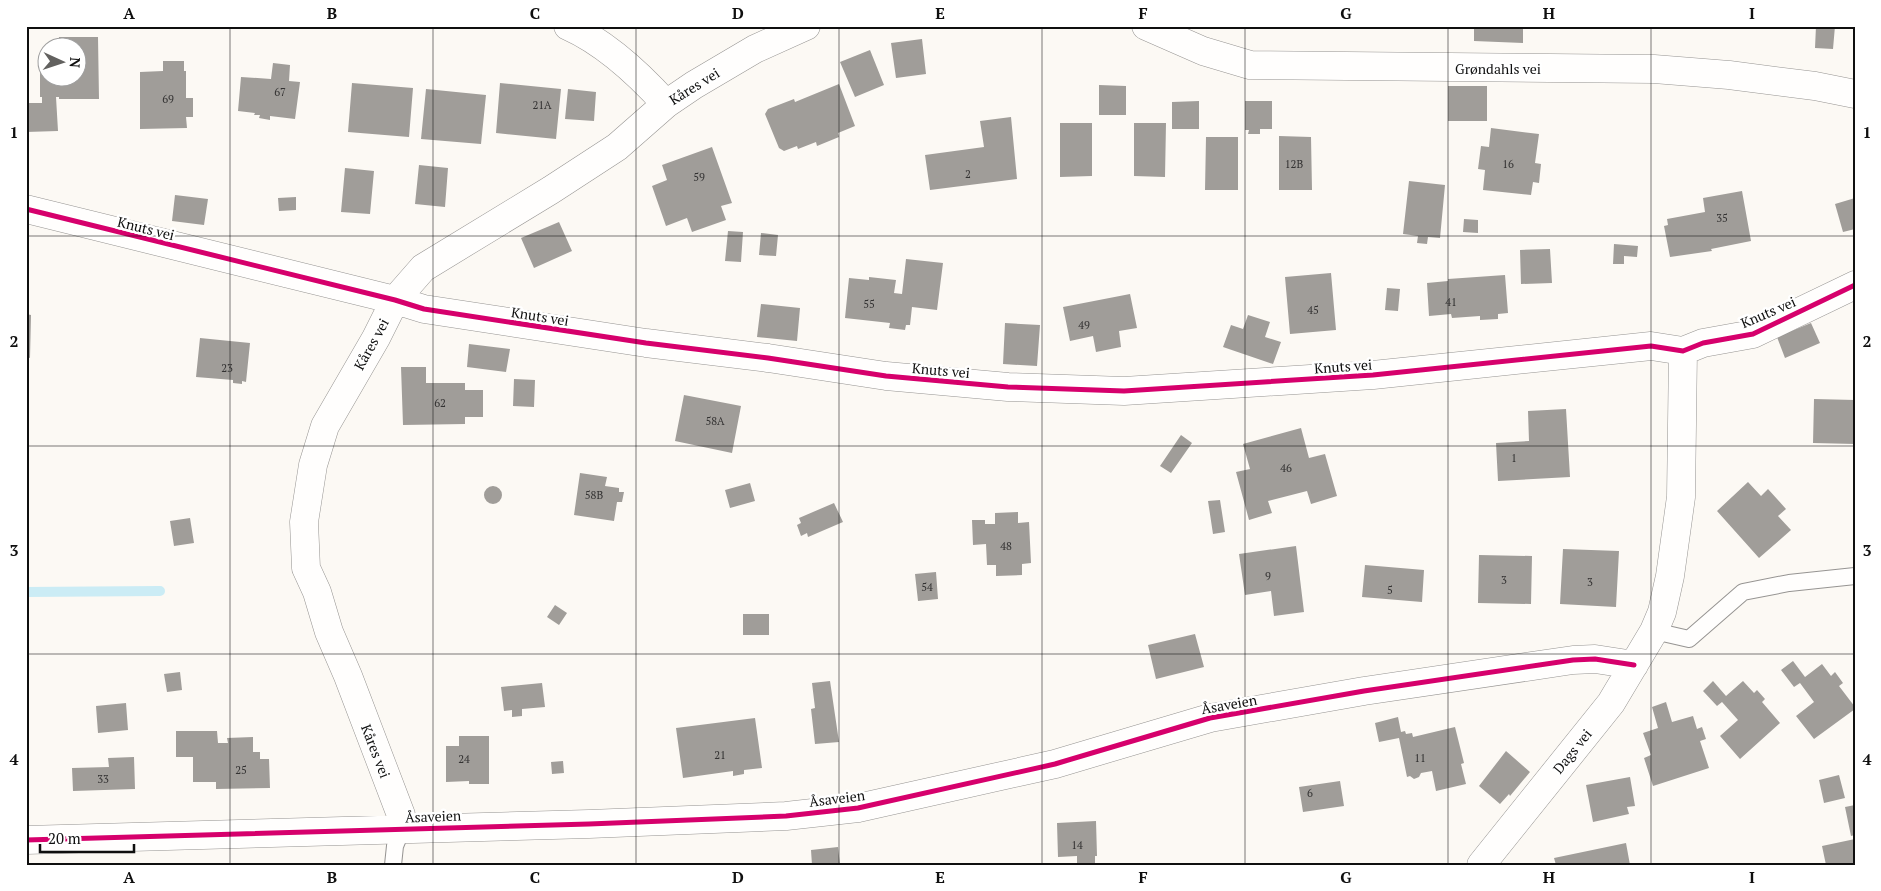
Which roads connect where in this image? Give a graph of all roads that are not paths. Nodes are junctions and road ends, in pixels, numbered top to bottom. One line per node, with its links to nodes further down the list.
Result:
1 (568, 26): 5 (street)
2 (806, 26): 5 (street, Kåres vei)
3 (1146, 26): 4 (street, Grøndahls vei)
4 (1855, 94)
5 (666, 104): 8 (street, Kåres vei)
6 (26, 209): 8 (street, Knuts vei)
7 (1855, 285): 9 (street, Knuts vei)
8 (396, 300): 9 (street, Knuts vei); 13 (street, Kåres vei)
9 (1683, 350): 11 (street, Dags vei)
10 (1855, 576): 11 (lane)
11 (1654, 631): 12 (street, Dags vei)
12 (1634, 665): 13 (street, Åsaveien); 16 (street, Dags vei)
13 (402, 829): 14 (street, Åsaveien); 15 (lane)
14 (26, 840)
15 (393, 865)
16 (1481, 865)

